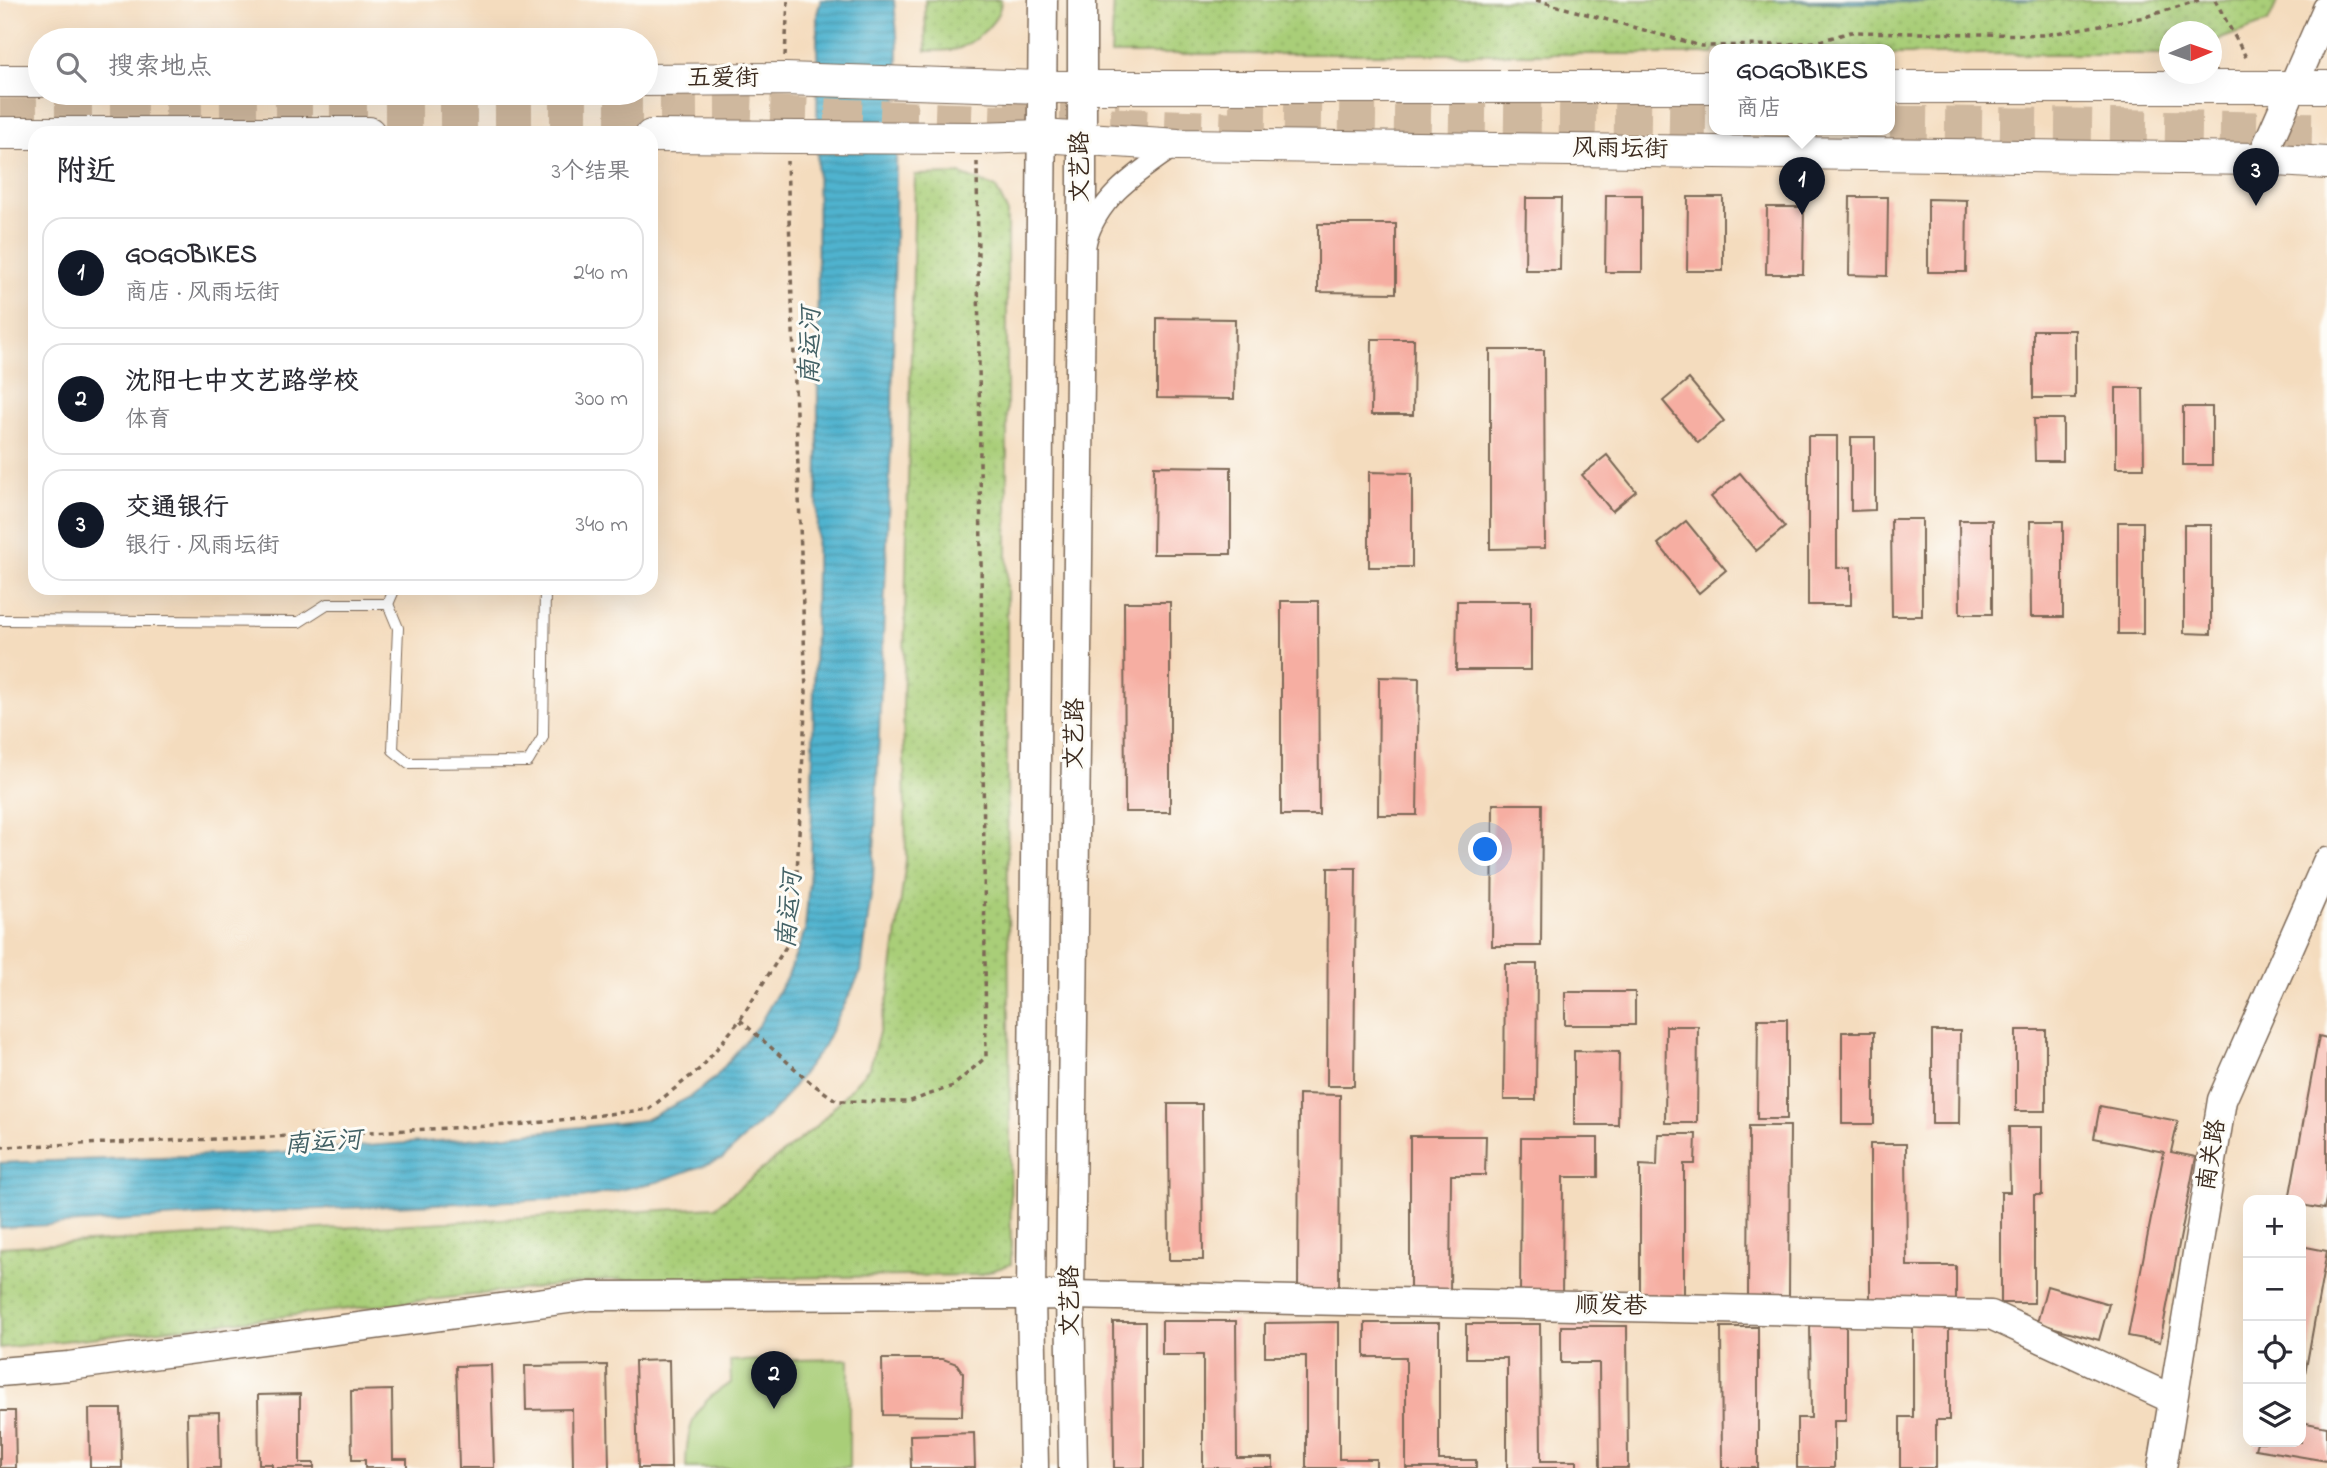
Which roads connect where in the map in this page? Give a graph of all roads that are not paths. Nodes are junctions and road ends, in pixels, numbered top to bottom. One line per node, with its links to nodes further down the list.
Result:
1 (1043, 0): 9 (street, 文艺路)
2 (1082, 0): 7 (street, 文艺路)
3 (2327, 9): 8 (street)
4 (658, 79): 9 (main road, 五爱街)
5 (28, 80): 6 (main road)
6 (0, 81)
7 (1082, 86): 9 (main road, 五爱街); 10 (main road); 17 (street, 文艺路)
8 (2292, 86): 11 (main road); 12 (main road); 19 (street)
9 (1043, 87): 16 (street, 文艺路)
10 (1709, 87)
11 (1895, 87)
12 (2327, 87)
13 (0, 133): 14 (main road)
14 (28, 133)
15 (658, 136): 16 (main road, 风雨坛街)
16 (1042, 136): 17 (main road, 风雨坛街); 28 (street, 文艺路)
17 (1080, 138): 18 (main road, 风雨坛街); 21 (street, 文艺路)
18 (1178, 145): 19 (main road, 风雨坛街); 21 (street)
19 (2261, 159): 20 (main road, 风雨坛街)
20 (2327, 163)
21 (1081, 264): 27 (street, 文艺路)
22 (392, 595): 24 (lane)
23 (545, 595): 24 (lane)
24 (388, 604): 25 (lane)
25 (0, 620)
26 (2327, 862): 30 (street, 南关路)
27 (1070, 1295): 28 (street, 顺发巷); 30 (street, 顺发巷); 32 (street, 文艺路)
28 (1031, 1296): 29 (street, 顺发巷); 31 (street, 文艺路)
29 (0, 1372)
30 (2172, 1399): 33 (street, 南关路)
31 (1034, 1468)
32 (1073, 1468)
33 (2162, 1468)

